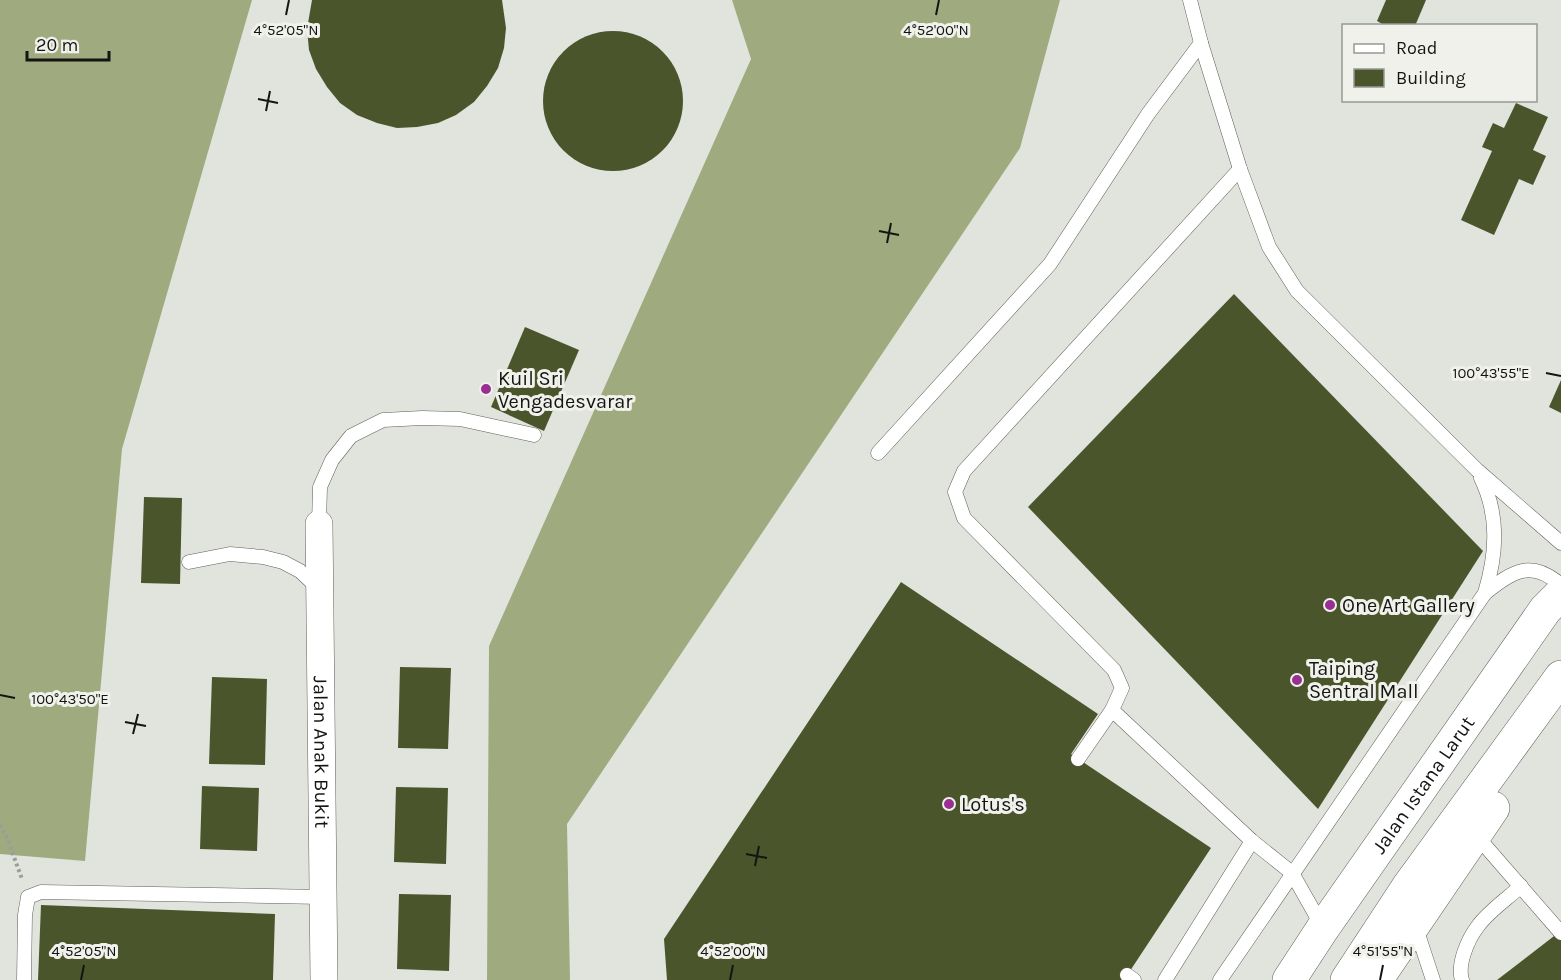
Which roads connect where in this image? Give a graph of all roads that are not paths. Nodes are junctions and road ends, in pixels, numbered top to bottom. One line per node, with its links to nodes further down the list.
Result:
1 (1190, 0): 2 (lane)
2 (1201, 43): 3 (lane); 5 (lane)
3 (1240, 168): 6 (lane); 16 (lane)
4 (534, 435): 7 (lane)
5 (878, 453)
6 (1477, 470): 8 (lane); 12 (lane)
7 (319, 524): 11 (street, Jalan Anak Bukit)
8 (1561, 543)
9 (189, 562): 11 (lane)
10 (1561, 585): 12 (lane)
11 (320, 590): 22 (street, Jalan Anak Bukit)
12 (1485, 592): 20 (lane)
13 (1561, 594): 24 (main road, Jalan Istana Larut)
14 (1561, 677): 32 (main road)
15 (1561, 686): 18 (main road)
16 (1112, 710): 17 (lane); 19 (lane)
17 (1078, 759)
18 (1475, 834): 21 (lane); 23 (main road)
19 (1252, 841): 20 (lane); 29 (lane)
20 (1292, 873): 24 (lane); 30 (lane)
21 (1521, 886): 25 (lane); 34 (lane)
22 (323, 897): 27 (lane); 28 (street, Jalan Anak Bukit)
23 (1414, 923): 26 (main road); 33 (lane)
24 (1323, 928): 31 (main road, Jalan Istana Larut)
25 (1561, 933)
26 (1387, 970)
27 (24, 980)
28 (324, 980)
29 (1165, 980)
30 (1220, 980)
31 (1289, 980)
32 (1347, 980)
33 (1433, 980)
34 (1462, 980)

